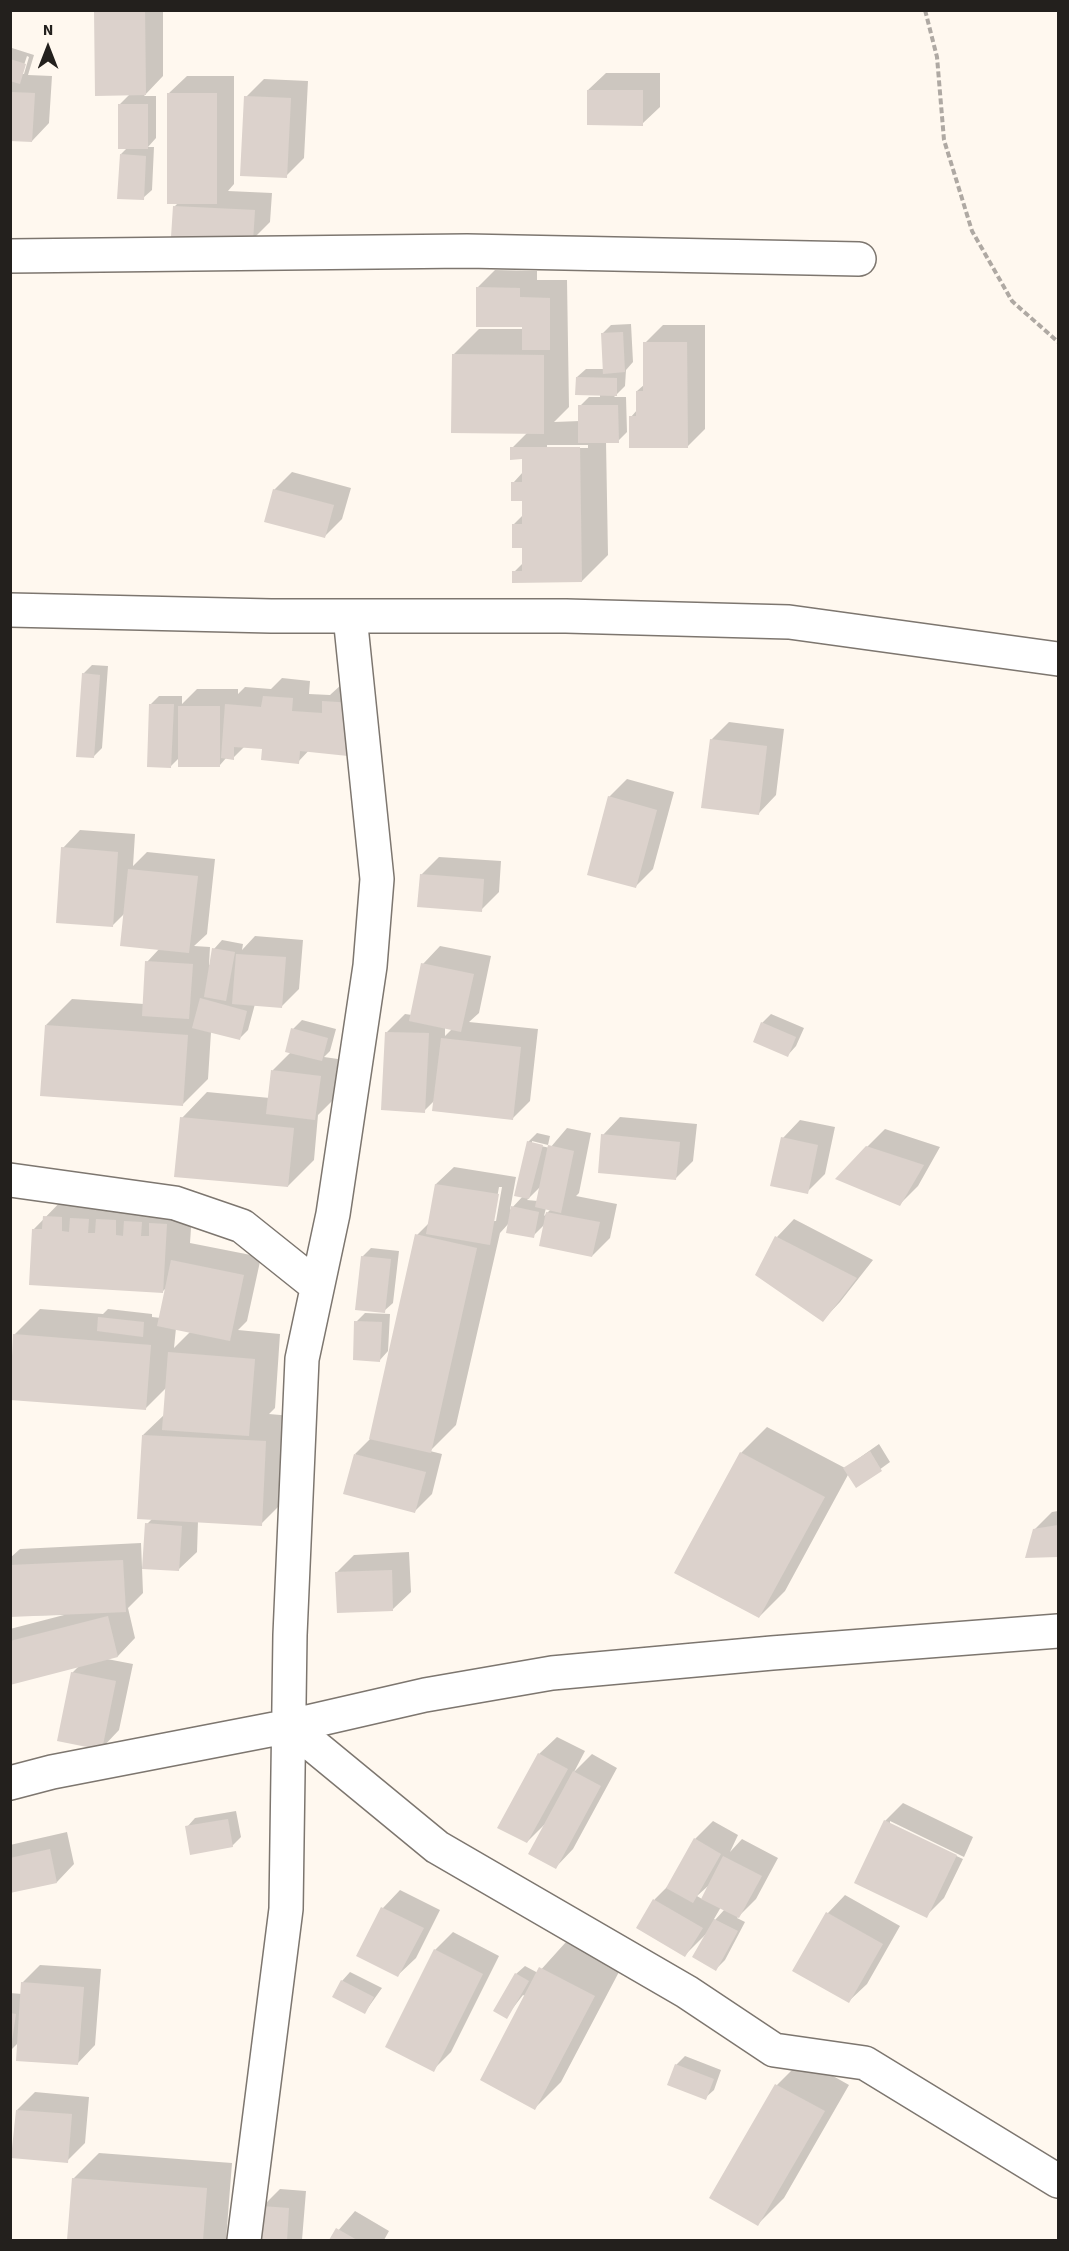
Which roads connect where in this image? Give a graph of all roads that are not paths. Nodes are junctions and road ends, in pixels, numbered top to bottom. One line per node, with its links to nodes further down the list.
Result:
1 (10, 256): 2 (street)
2 (859, 259)
3 (10, 610): 4 (street)
4 (350, 616): 5 (street); 7 (street)
5 (1059, 659)
6 (10, 1180): 7 (street)
7 (317, 1286): 9 (street)
8 (1059, 1631): 9 (street)
9 (290, 1726): 10 (street); 11 (street); 12 (street)
10 (10, 1783)
11 (1059, 2181)
12 (244, 2241)

